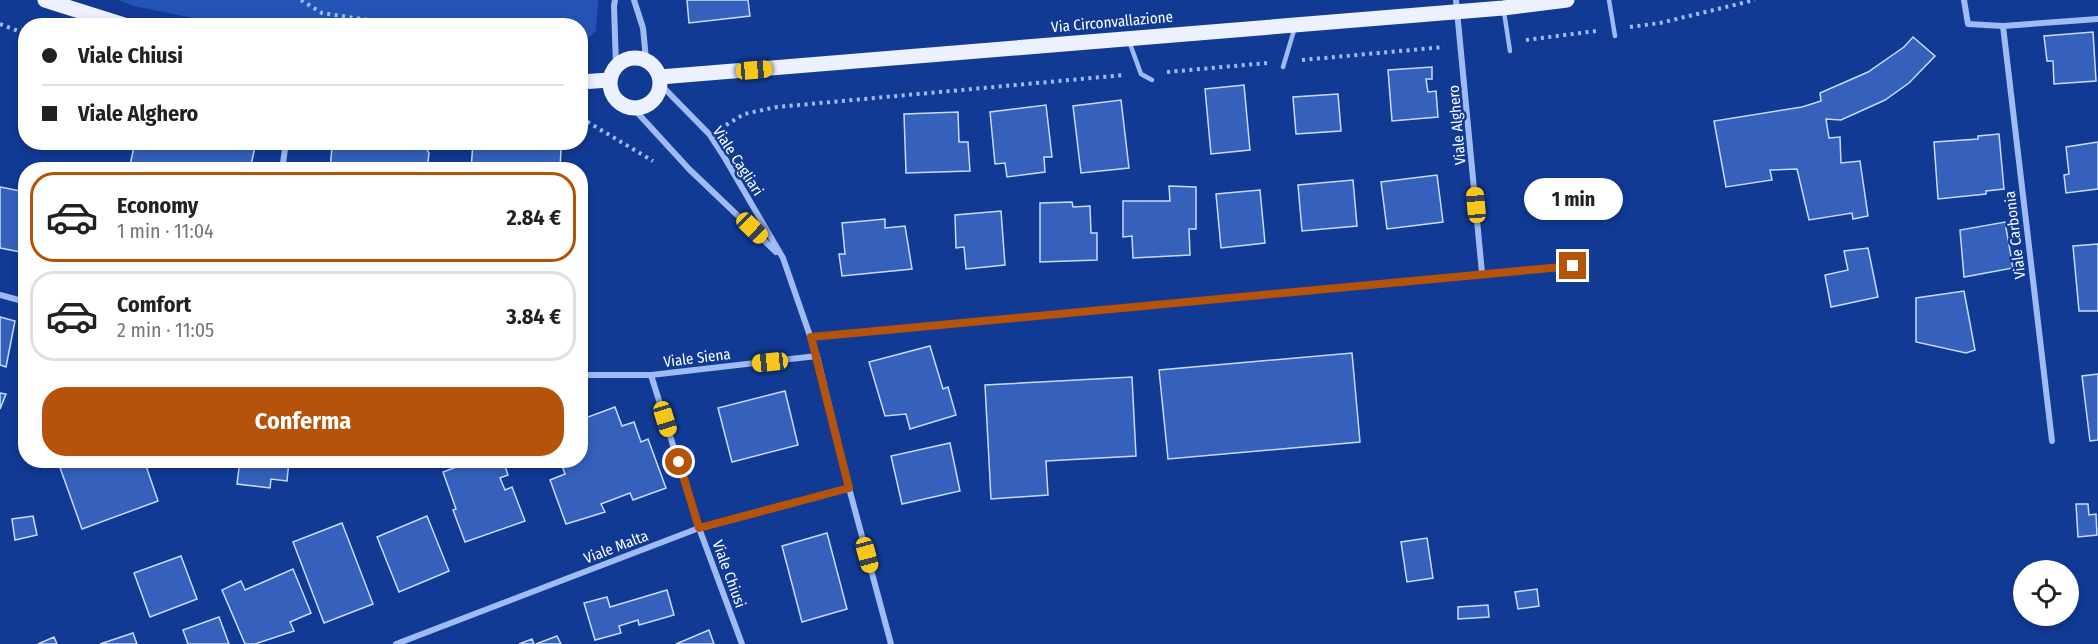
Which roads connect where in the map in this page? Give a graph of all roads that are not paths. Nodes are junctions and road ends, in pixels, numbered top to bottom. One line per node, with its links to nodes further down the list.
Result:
1 (45, 0): 9 (main road)
2 (615, 0): 17 (street)
3 (634, 0): 16 (street)
4 (1567, 0): 8 (main road, Via Circonvallazione)
5 (1609, 0): 13 (lane)
6 (1964, 0): 12 (street)
7 (1456, 6): 8 (main road, Via Circonvallazione); 11 (main road, Via Circonvallazione); 26 (street, Viale Alghero)
8 (1503, 8): 15 (lane)
9 (102, 18)
10 (2098, 18): 12 (street)
11 (1296, 25): 14 (main road, Via Circonvallazione); 18 (lane)
12 (2003, 26): 33 (street, Viale Carbonia)
13 (1615, 36)
14 (1128, 38): 20 (lane); 22 (main road, Via Circonvallazione)
15 (1510, 51)
16 (646, 59): 17 (main road); 22 (main road)
17 (616, 66): 19 (main road)
18 (1283, 67)
19 (610, 80): 21 (main road); 23 (main road)
20 (1152, 80)
21 (588, 81)
22 (660, 81): 23 (main road); 24 (street, Viale Cagliari)
23 (633, 108): 24 (street, Viale Cagliari)
24 (783, 258): 29 (street, Viale Cagliari)
25 (1573, 266): 26 (street)
26 (1482, 273): 29 (street)
27 (0, 295): 28 (street)
28 (18, 300)
29 (811, 337): 30 (street, Viale Cagliari)
30 (817, 356): 32 (street, Viale Siena); 34 (street, Viale Cagliari)
31 (588, 375): 32 (street, Viale Siena)
32 (651, 375): 35 (street, Viale Chiusi)
33 (2052, 441)
34 (849, 488): 35 (street, Viale Malta); 38 (street, Viale Cagliari)
35 (699, 528): 36 (street, Viale Malta); 37 (street, Viale Chiusi)
36 (396, 644)
37 (742, 644)
38 (891, 644)

